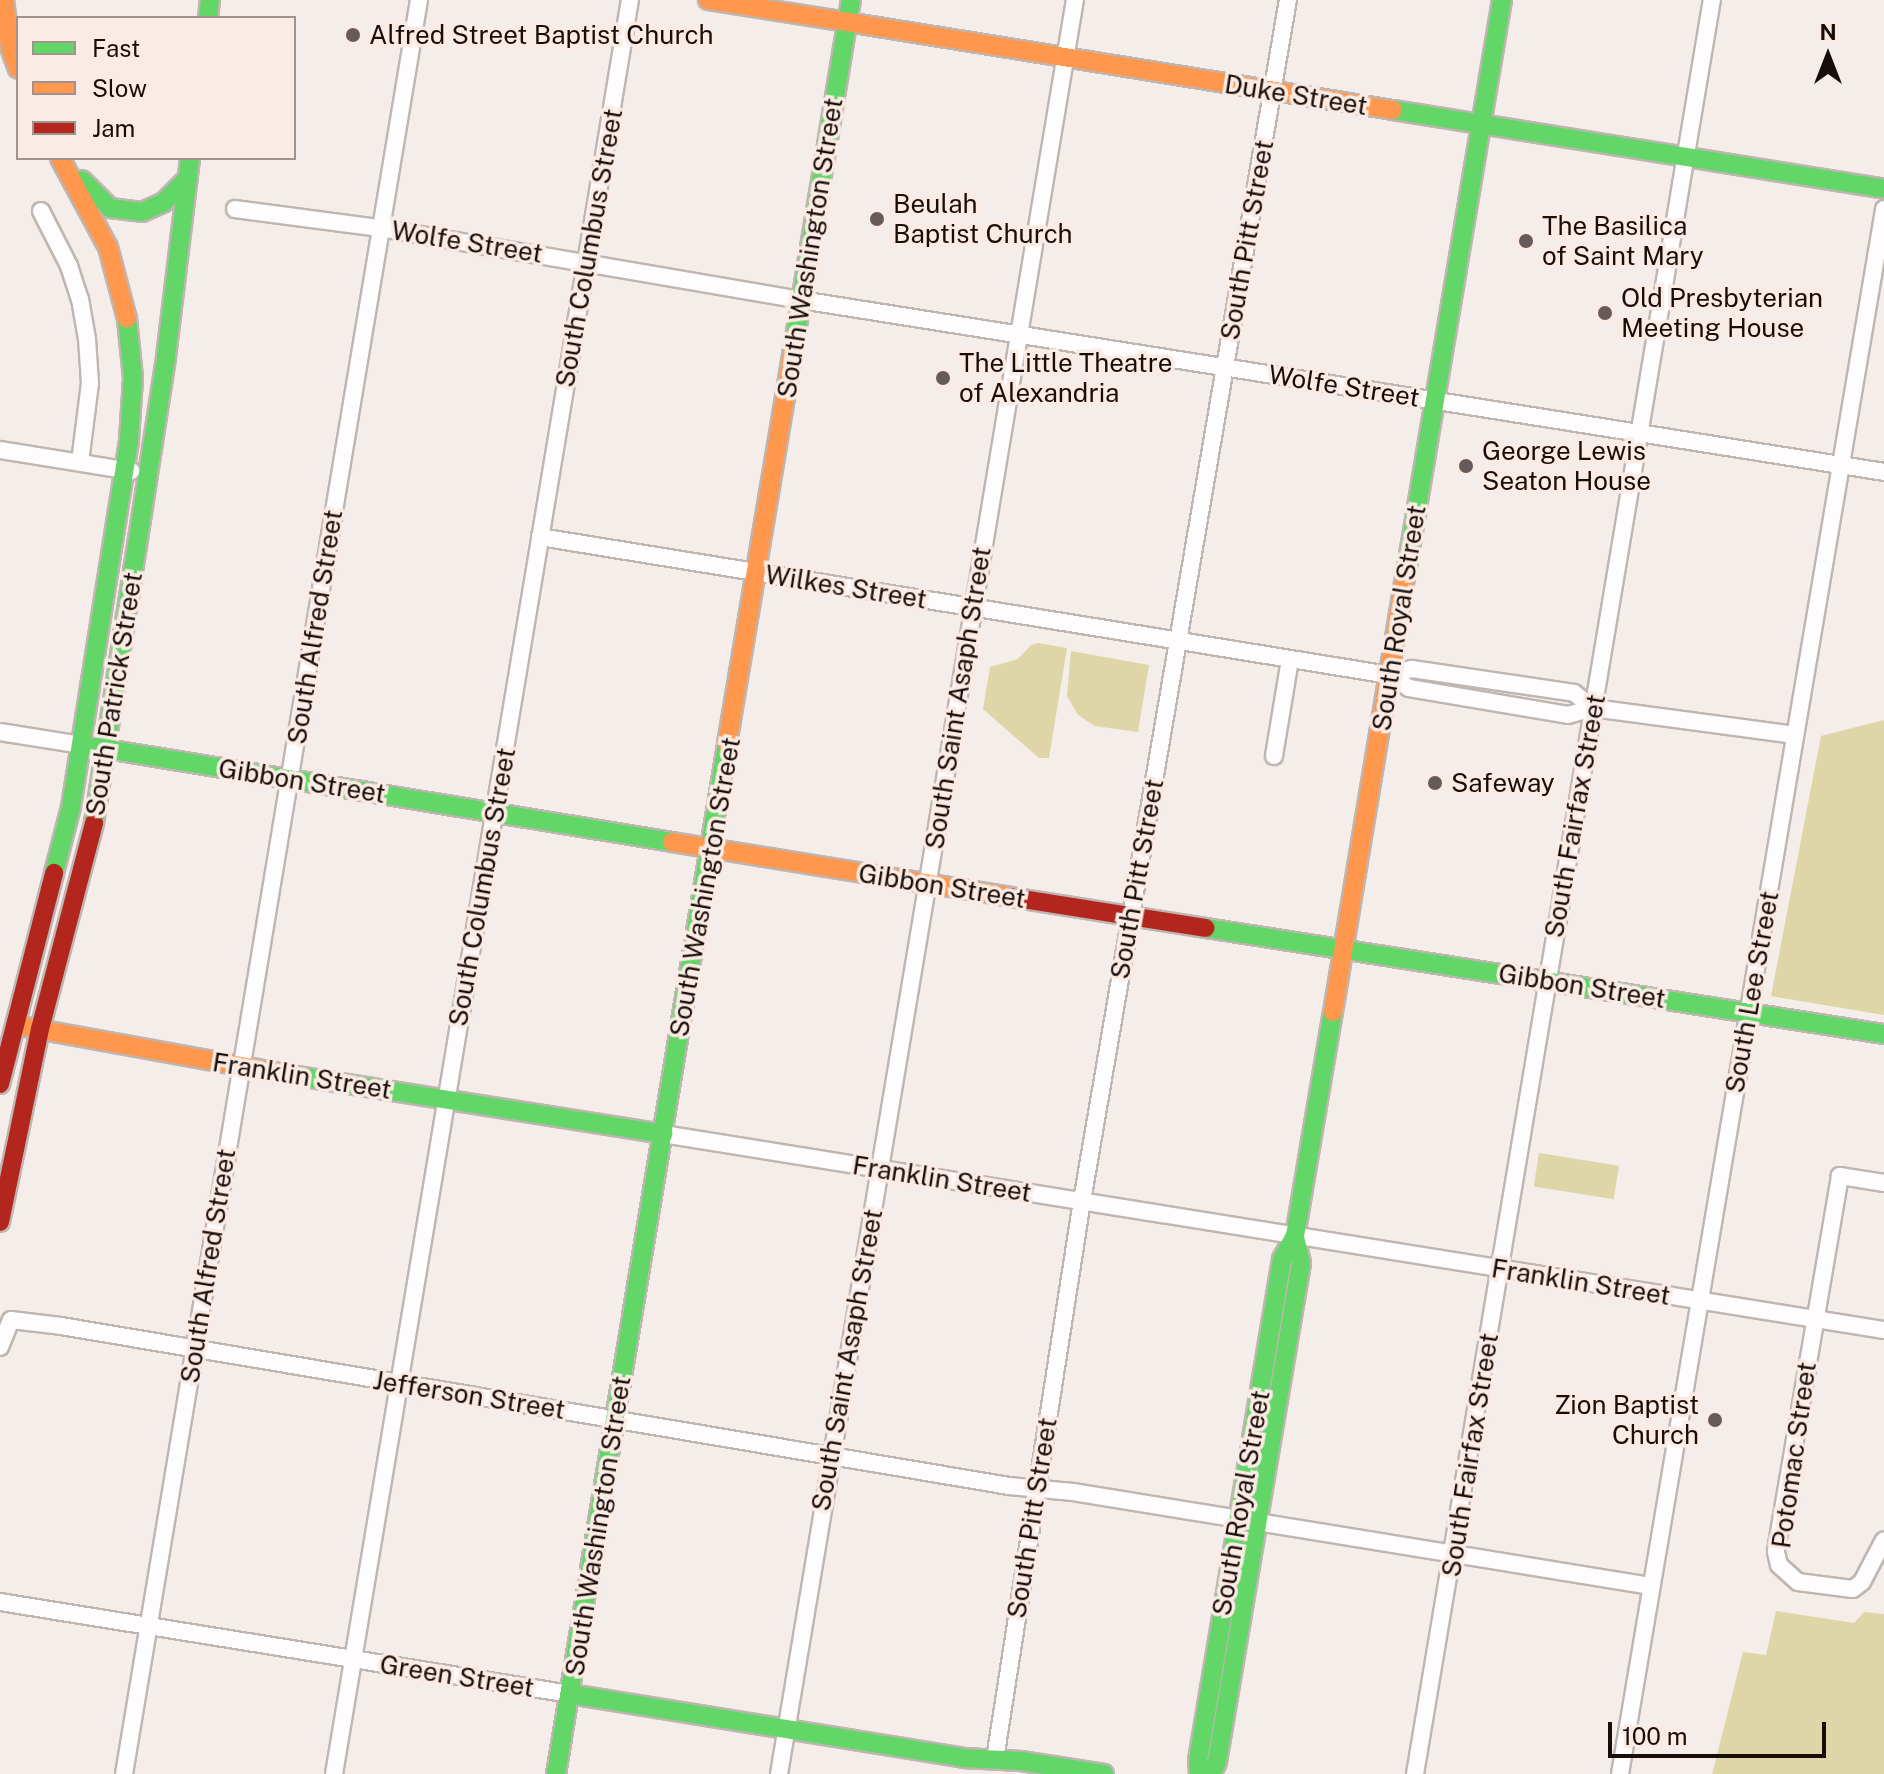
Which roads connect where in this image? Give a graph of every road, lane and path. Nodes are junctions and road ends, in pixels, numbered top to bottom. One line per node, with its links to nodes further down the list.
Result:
1 (4, 0): 11 (main road)
2 (419, 0): 24 (street, South Alfred Street)
3 (630, 0): 25 (street, South Columbus Street)
4 (708, 0): 10 (main road, Duke Street)
5 (851, 0): 10 (main road, South Washington Street)
6 (1075, 0): 12 (street, South Saint Asaph Street)
7 (1288, 0): 13 (street, South Pitt Street)
8 (1502, 0): 14 (main road, South Royal Street)
9 (1712, 0): 15 (street, South Fairfax Street)
10 (847, 22): 12 (main road, Duke Street); 26 (main road, South Washington Street)
11 (5, 54)
12 (1066, 58): 13 (main road, Duke Street); 27 (street, South Saint Asaph Street)
13 (1272, 92): 14 (main road, Duke Street); 28 (street, South Pitt Street)
14 (1481, 125): 15 (main road, Duke Street); 29 (main road, South Royal Street)
15 (1686, 157): 20 (main road, Duke Street); 30 (street, South Fairfax Street)
16 (61, 160): 19 (main road)
17 (61, 160): 34 (main road, South Patrick Street)
18 (190, 160): 19 (main road, South Patrick Street)
19 (188, 178): 36 (main road, South Patrick Street)
20 (1884, 189)
21 (235, 209): 24 (street, Wolfe Street)
22 (1884, 209): 33 (street, South Lee Street)
23 (41, 211): 32 (street)
24 (380, 228): 25 (street, Wolfe Street); 49 (street, South Alfred Street)
25 (587, 262): 26 (street, Wolfe Street); 37 (street, South Columbus Street)
26 (801, 300): 27 (street, Wolfe Street); 38 (main road, South Washington Street)
27 (1019, 334): 28 (street, Wolfe Street); 39 (street, South Saint Asaph Street)
28 (1225, 368): 29 (street, Wolfe Street); 40 (street, South Pitt Street)
29 (1435, 400): 30 (street, Wolfe Street); 42 (main road, South Royal Street)
30 (1639, 435): 33 (street, Wolfe Street); 43 (street, South Fairfax Street)
31 (0, 450): 32 (street)
32 (80, 462): 34 (street)
33 (1841, 465): 35 (street, Wolfe Street); 45 (street, South Lee Street)
34 (124, 470): 36 (street); 46 (main road, South Patrick Street)
35 (1884, 472)
36 (149, 474): 47 (main road, South Patrick Street)
37 (540, 537): 38 (street, Wilkes Street); 50 (street, South Columbus Street)
38 (757, 573): 39 (street, Wilkes Street); 51 (main road, South Washington Street)
39 (972, 607): 40 (street, Wilkes Street); 52 (street, South Saint Asaph Street)
40 (1178, 641): 41 (street, Wilkes Street); 53 (street, South Pitt Street)
41 (1290, 659): 42 (street, Wilkes Street); 48 (street)
42 (1389, 675): 43 (street, Wilkes Street); 54 (main road, South Royal Street)
43 (1593, 708): 45 (street, Wilkes Street); 55 (street, South Fairfax Street)
44 (0, 732): 46 (street, Gibbon Street)
45 (1795, 735): 56 (street, South Lee Street)
46 (81, 745): 47 (main road, Gibbon Street); 57 (main road, South Patrick Street)
47 (107, 749): 49 (main road, Gibbon Street); 58 (main road, South Patrick Street)
48 (1274, 756)
49 (290, 779): 50 (main road, Gibbon Street); 60 (street, South Alfred Street)
50 (493, 812): 51 (main road, Gibbon Street); 62 (street, South Columbus Street)
51 (711, 848): 52 (main road, Gibbon Street); 63 (main road, South Washington Street)
52 (927, 884): 53 (main road, Gibbon Street); 64 (street, South Saint Asaph Street)
53 (1131, 916): 54 (main road, Gibbon Street); 66 (street, South Pitt Street)
54 (1343, 949): 55 (main road, Gibbon Street); 68 (main road, South Royal Street)
55 (1548, 981): 56 (main road, Gibbon Street); 69 (street, South Fairfax Street)
56 (1749, 1013): 59 (main road, Gibbon Street); 70 (street, South Lee Street)
57 (7, 1024): 58 (main road, Franklin Street); 61 (main road, South Patrick Street)
58 (40, 1029): 60 (main road, Franklin Street); 67 (main road, South Patrick Street)
59 (1884, 1034)
60 (241, 1067): 62 (main road, Franklin Street); 74 (street, South Alfred Street)
61 (0, 1084)
62 (446, 1099): 63 (main road, Franklin Street); 75 (street, South Columbus Street)
63 (663, 1134): 64 (street, Franklin Street); 76 (main road, South Washington Street)
64 (879, 1168): 66 (street, Franklin Street); 77 (street, South Saint Asaph Street)
65 (1884, 1183): 71 (street, Potomac Street)
66 (1082, 1201): 68 (street, Franklin Street); 78 (street, South Pitt Street)
67 (0, 1222)
68 (1295, 1236): 69 (street, Franklin Street); 79 (main road, South Royal Street)
69 (1499, 1269): 70 (street, Franklin Street); 81 (street, South Fairfax Street)
70 (1699, 1302): 71 (street, Franklin Street); 82 (street, South Lee Street)
71 (1815, 1321): 72 (street, Franklin Street); 80 (street, Potomac Street)
72 (1884, 1330)
73 (2, 1339): 74 (street, Jefferson Street)
74 (194, 1351): 75 (street, Jefferson Street); 84 (street, South Alfred Street)
75 (399, 1384): 76 (street, Jefferson Street); 85 (street, South Columbus Street)
76 (616, 1420): 77 (street, Jefferson Street); 86 (main road, South Washington Street)
77 (830, 1456): 78 (street, Jefferson Street); 87 (street, South Saint Asaph Street)
78 (1039, 1491): 79 (street, Jefferson Street); 88 (street, South Pitt Street)
79 (1248, 1520): 81 (street, Jefferson Street); 94 (main road, South Royal Street); 95 (main road, South Royal Street)
80 (1884, 1540)
81 (1454, 1555): 82 (street, Jefferson Street); 96 (street, South Fairfax Street)
82 (1651, 1586): 97 (street, South Lee Street)
83 (0, 1602): 84 (street, Green Street)
84 (148, 1626): 85 (street, Green Street); 89 (street, South Alfred Street)
85 (352, 1659): 86 (street, Green Street); 90 (street, South Columbus Street)
86 (570, 1694): 87 (main road, Green Street); 91 (main road, South Washington Street)
87 (786, 1729): 88 (main road, Green Street); 92 (street, South Saint Asaph Street)
88 (995, 1759): 93 (main road, Green Street)
89 (124, 1774)
90 (334, 1774)
91 (556, 1774)
92 (779, 1774)
93 (1104, 1774)
94 (1199, 1774)
95 (1211, 1774)
96 (1415, 1774)
97 (1620, 1774)

